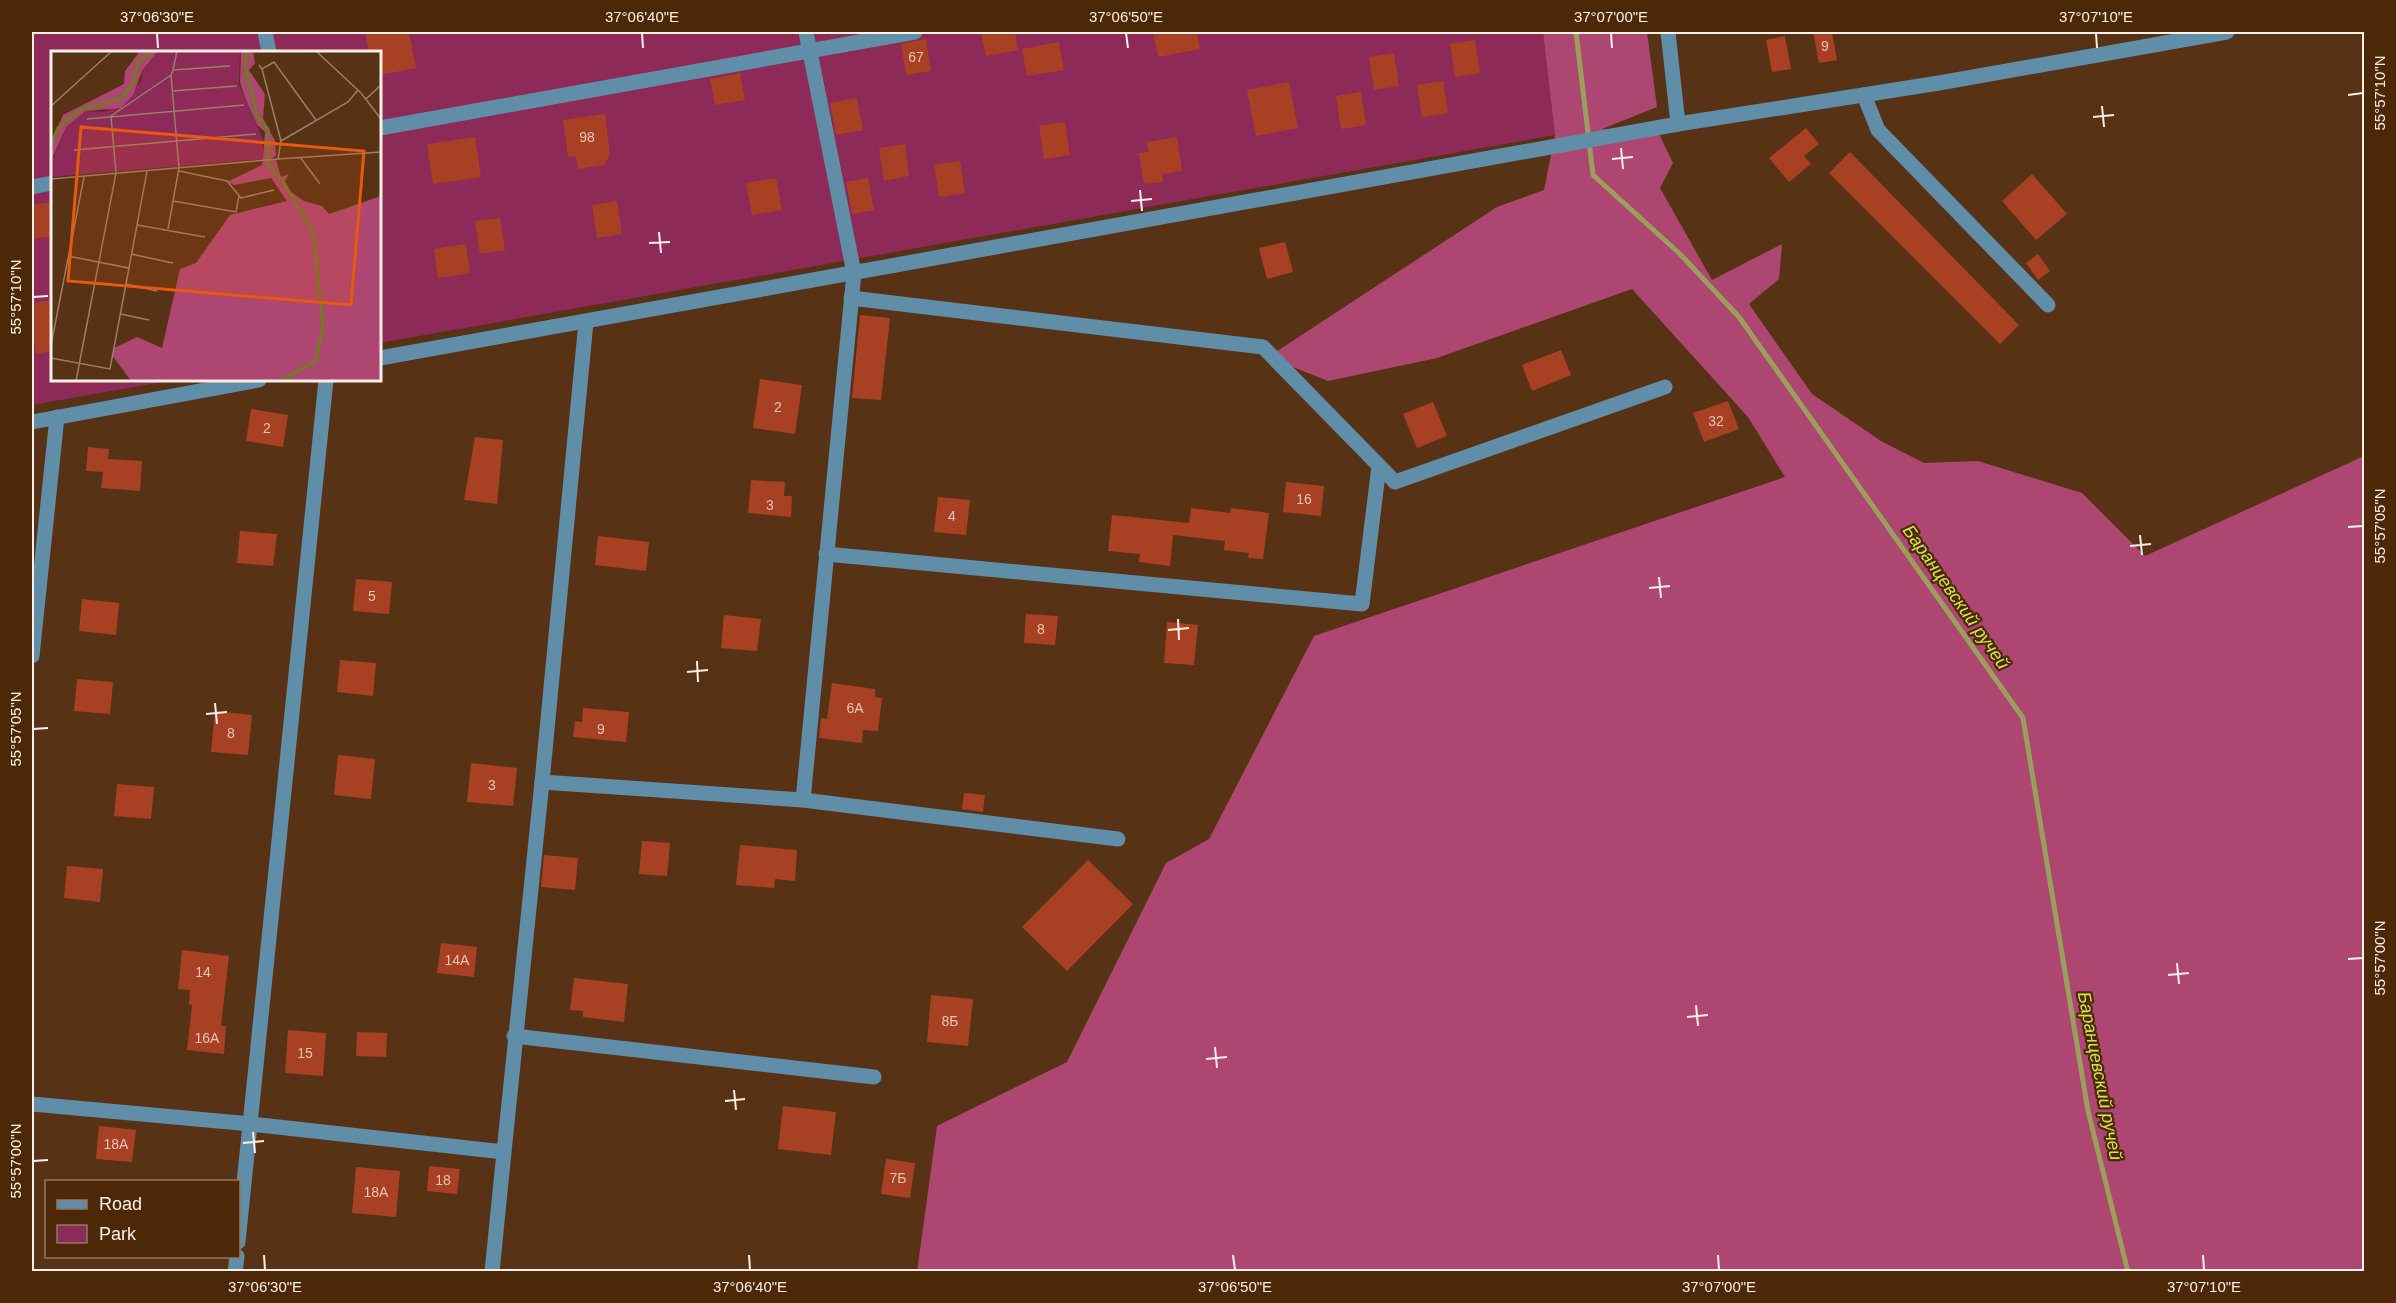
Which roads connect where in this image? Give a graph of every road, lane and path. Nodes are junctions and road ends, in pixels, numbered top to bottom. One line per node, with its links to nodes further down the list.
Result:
1 (266, 32): 7 (lane)
2 (806, 32): 6 (lane)
3 (915, 32): 6 (lane)
4 (1668, 32): 9 (lane)
5 (2227, 32): 8 (lane)
6 (809, 50): 10 (lane); 13 (lane)
7 (269, 51)
8 (1864, 94): 9 (lane); 15 (lane)
9 (1678, 123): 13 (lane)
10 (381, 128)
11 (51, 183): 12 (lane)
12 (32, 187)
13 (854, 273): 14 (lane); 16 (lane)
14 (851, 298): 23 (lane); 24 (lane)
15 (2048, 305)
16 (586, 322): 17 (lane); 26 (lane)
17 (381, 358)
18 (254, 381): 21 (lane)
19 (326, 381): 32 (lane)
20 (1665, 387): 23 (lane)
21 (57, 417): 22 (lane); 25 (lane)
22 (32, 422)
23 (1379, 466): 24 (lane)
24 (826, 554): 27 (lane)
25 (32, 656)
26 (542, 782): 27 (lane); 29 (lane)
27 (803, 800): 28 (lane)
28 (1118, 839)
29 (514, 1036): 30 (lane); 33 (lane)
30 (874, 1077)
31 (32, 1104): 32 (lane)
32 (251, 1124): 33 (lane); 34 (lane)
33 (504, 1152): 35 (lane)
34 (240, 1224)
35 (492, 1272)

